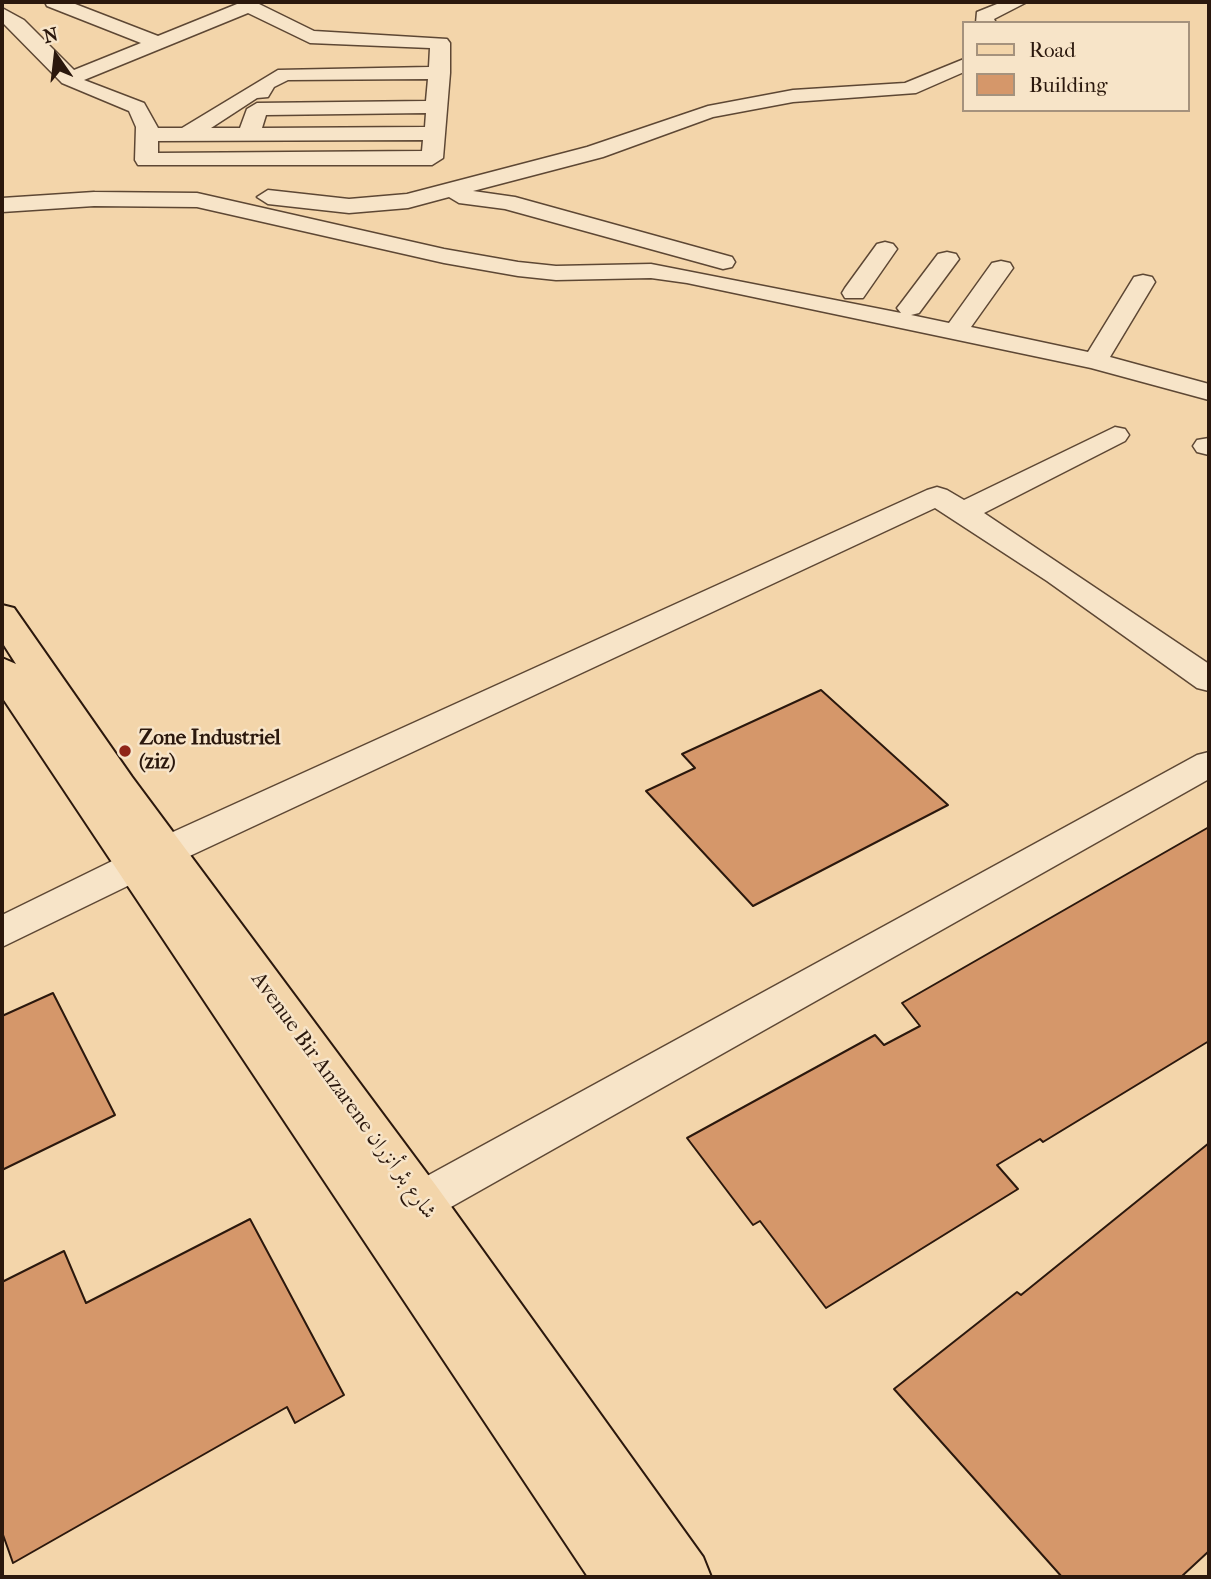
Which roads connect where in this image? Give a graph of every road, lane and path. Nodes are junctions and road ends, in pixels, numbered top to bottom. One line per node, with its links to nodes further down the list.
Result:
1 (1018, 2): 5 (street)
2 (65, 3): 4 (street); 7 (street)
3 (253, 4): 6 (street); 7 (street)
4 (9, 19): 9 (street)
5 (985, 21)
6 (358, 41): 10 (street); 11 (street)
7 (159, 43): 9 (street)
8 (962, 66): 21 (street)
9 (69, 79): 17 (street)
10 (267, 90): 12 (street); 12 (street); 15 (street); 16 (street)
11 (438, 90): 12 (street); 12 (street); 14 (street)
12 (393, 91): 13 (street)
13 (387, 133): 14 (street); 16 (street); 19 (street)
14 (435, 133): 19 (street)
15 (188, 134): 16 (street); 17 (street)
16 (250, 134)
17 (148, 135): 20 (street)
18 (334, 158): 19 (street); 20 (street); 24 (street)
19 (382, 158): 26 (street)
20 (146, 160): 22 (street)
21 (431, 195): 26 (street); 31 (street)
22 (150, 199): 23 (street); 25 (street)
23 (197, 200): 24 (street); 33 (street)
24 (325, 203): 26 (street)
25 (2, 205)
26 (375, 206)
27 (885, 249): 31 (street)
28 (947, 259): 32 (street)
29 (1001, 268): 33 (street)
30 (1143, 282): 34 (street)
31 (854, 293): 32 (street)
32 (910, 308): 33 (street)
33 (946, 330): 34 (street)
34 (1095, 361): 35 (street)
35 (1209, 392)
36 (1115, 435): 37 (street)
37 (963, 512): 40 (street); 42 (street)
38 (2, 616): 42 (main road, Avenue Bir Anzarene شارع بئر أنزران)
39 (2, 670): 42 (main road, Avenue Bir Anzarene شارع بئر أنزران)
40 (1209, 680)
41 (1209, 764): 44 (street)
42 (150, 859): 43 (street); 44 (main road, Avenue Bir Anzarene شارع بئر أنزران); 45 (main road, Avenue Bir Anzarene شارع بئر أنزران)
43 (2, 932)
44 (420, 1202): 46 (main road, Avenue Bir Anzarene شارع بئر أنزران)
45 (621, 1577)
46 (683, 1577)

